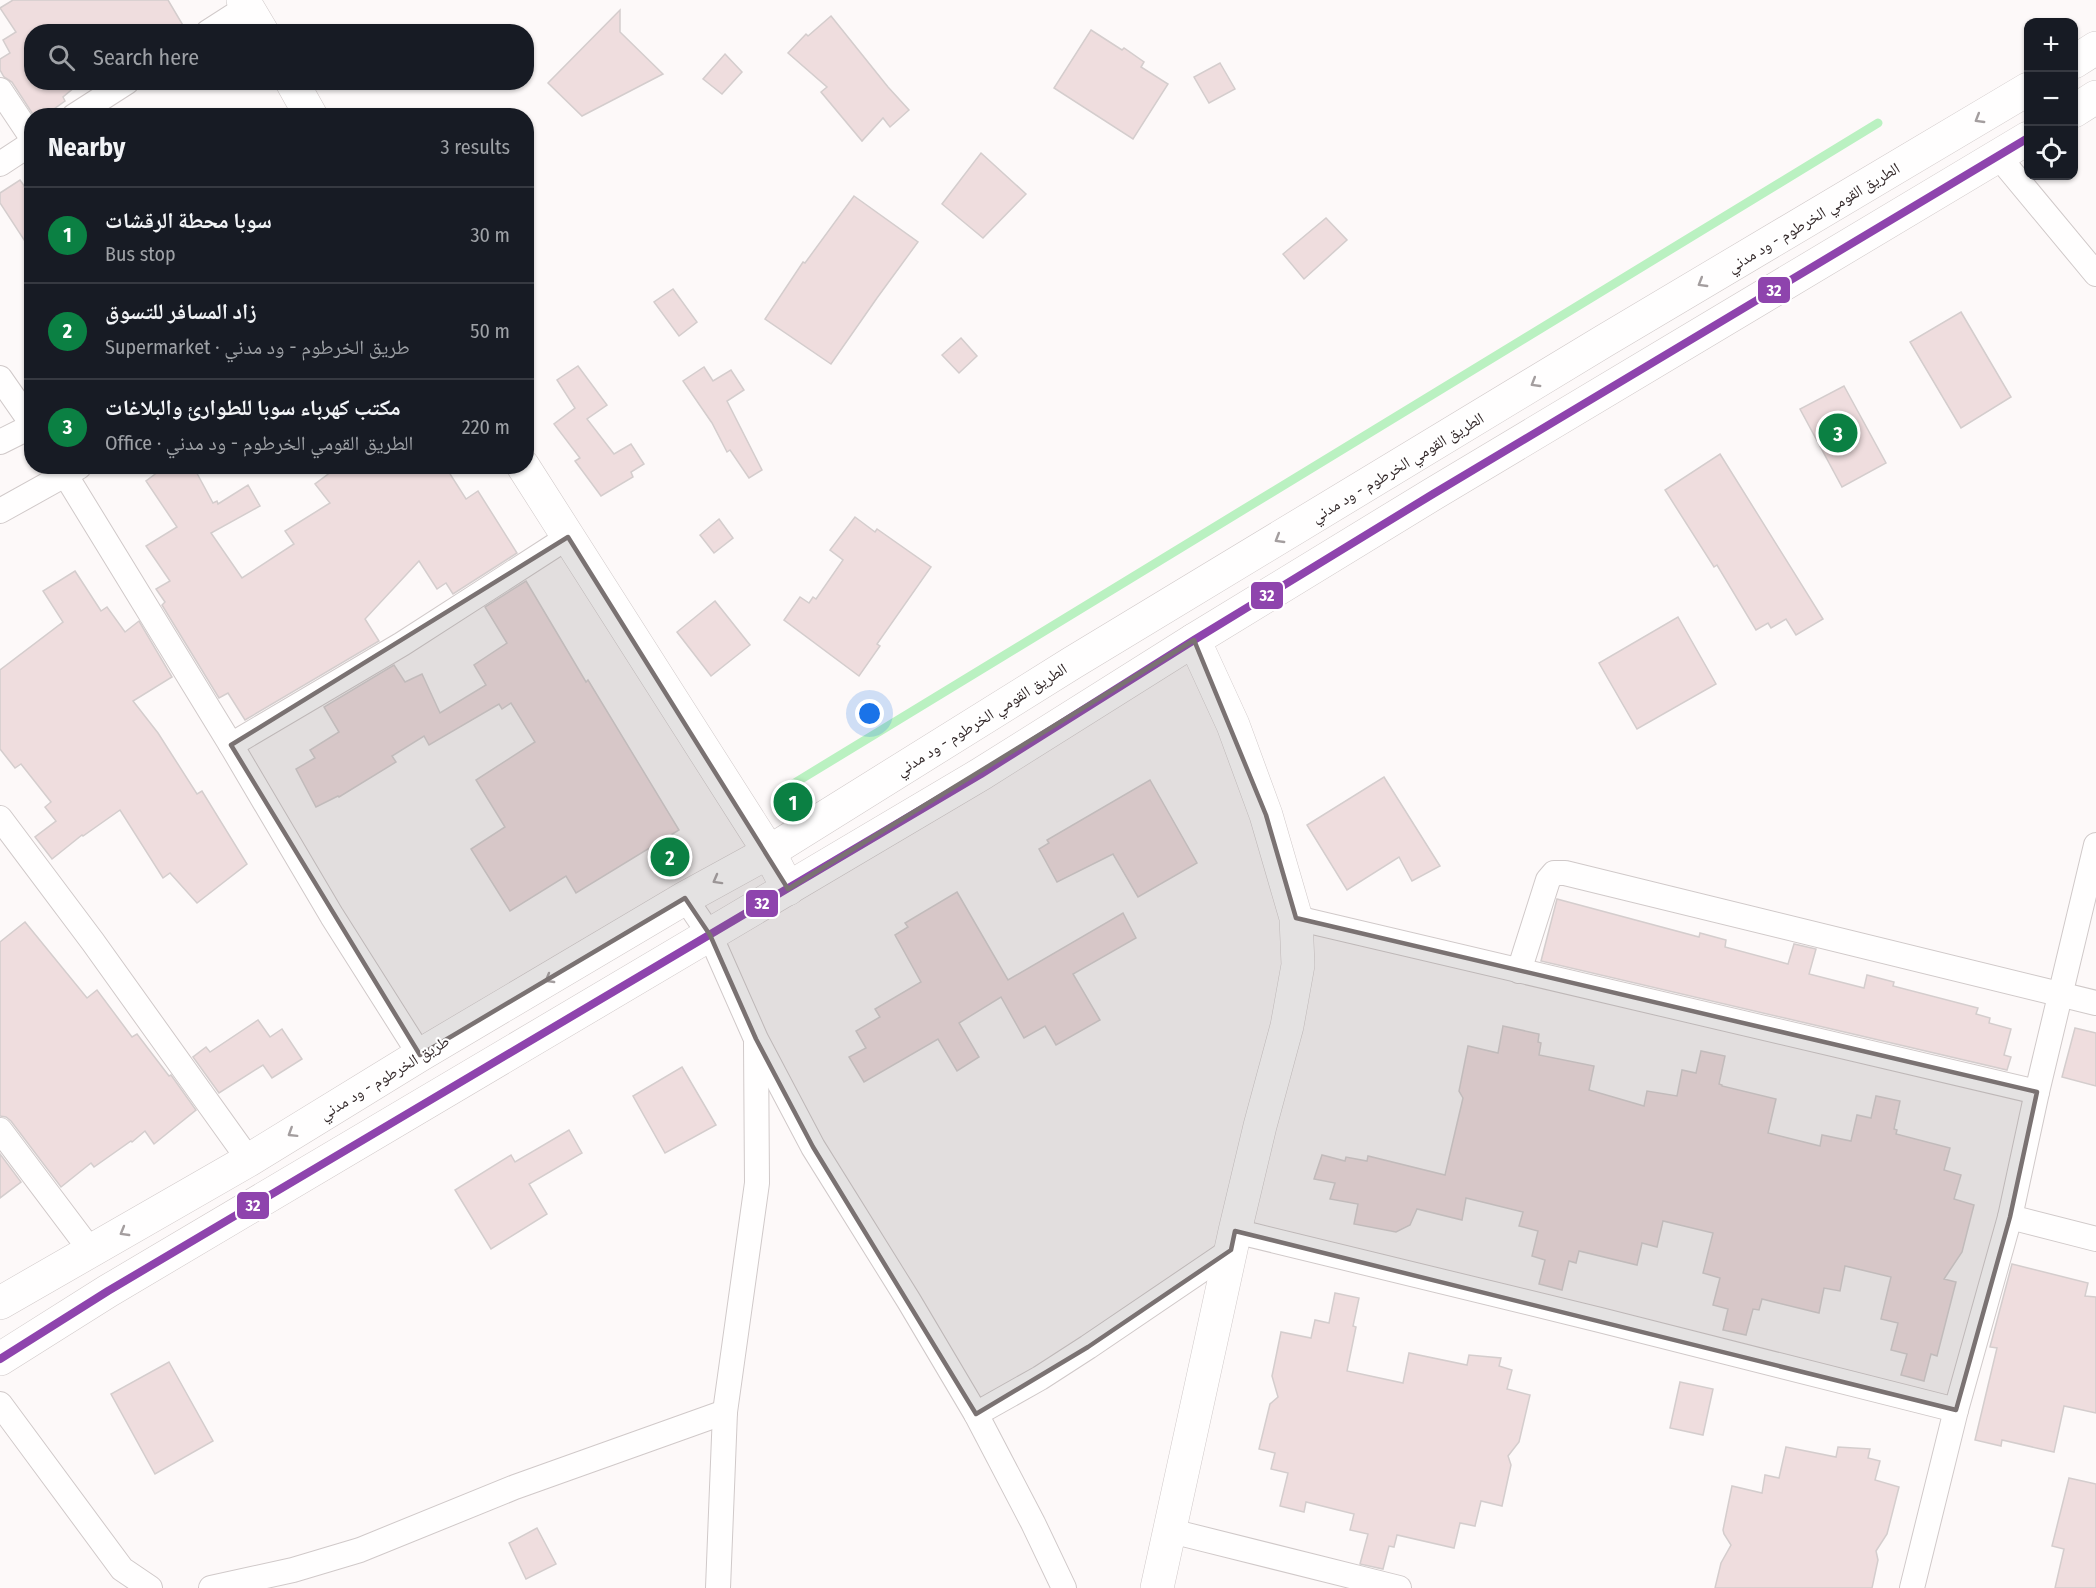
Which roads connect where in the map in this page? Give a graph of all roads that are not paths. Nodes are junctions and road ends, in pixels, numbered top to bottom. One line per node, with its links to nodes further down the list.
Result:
1 (251, 13): 2 (street)
2 (226, 24)
3 (2096, 48): 4 (main road)
4 (2078, 59)
5 (0, 90): 13 (street)
6 (115, 90): 10 (street)
7 (296, 90): 11 (main road)
8 (2024, 91): 32 (main road, الطريق القومي الخرطوم - ود مدني, one-way to 32)
9 (2096, 97): 12 (main road)
10 (86, 108)
11 (307, 108)
12 (2078, 108)
13 (24, 128)
14 (2024, 140): 16 (main road)
15 (24, 146): 17 (street)
16 (1998, 156): 18 (street); 28 (main road)
17 (0, 164)
18 (2096, 274)
19 (0, 378): 20 (street)
20 (24, 413)
21 (24, 429): 22 (street)
22 (0, 441)
23 (61, 474): 26 (street)
24 (72, 474): 29 (street)
25 (528, 474): 27 (main road)
26 (0, 511)
27 (568, 537): 29 (street); 32 (main road)
28 (1194, 640): 33 (main road); 35 (main road)
29 (231, 745): 41 (street)
30 (0, 818): 44 (street)
31 (2096, 845): 38 (street)
32 (769, 852): 33 (main road); 34 (main road, طريق الخرطوم - ود مدني, one-way to 34)
33 (788, 889): 36 (main road)
34 (685, 898): 36 (street); 41 (main road, طريق الخرطوم - ود مدني, one-way to 41)
35 (1296, 918): 37 (street); 47 (main road)
36 (710, 935): 40 (street); 50 (main road)
37 (1519, 971): 38 (street); 42 (street)
38 (2060, 993): 39 (street); 42 (street)
39 (2096, 1003)
40 (756, 1039): 53 (street); 54 (street)
41 (420, 1054): 44 (main road, طريق الخرطوم - ود مدني, one-way to 44)
42 (2037, 1092): 45 (street)
43 (0, 1130): 48 (street)
44 (249, 1160): 48 (main road, طريق الخرطوم - ود مدني, one-way to 48)
45 (2010, 1217): 46 (street); 52 (street)
46 (2096, 1239)
47 (1233, 1241): 52 (street); 54 (street); 55 (main road)
48 (91, 1251): 49 (main road, طريق الخرطوم - ود مدني)
49 (6, 1293)
50 (0, 1359)
51 (0, 1404): 56 (street)
52 (1956, 1410): 62 (street)
53 (725, 1412): 57 (street); 58 (street)
54 (976, 1414): 59 (street)
55 (1171, 1532): 60 (main road); 61 (street)
56 (150, 1588)
57 (211, 1588)
58 (718, 1588)
59 (1064, 1588)
60 (1158, 1588)
61 (1399, 1588)
62 (1912, 1588)

